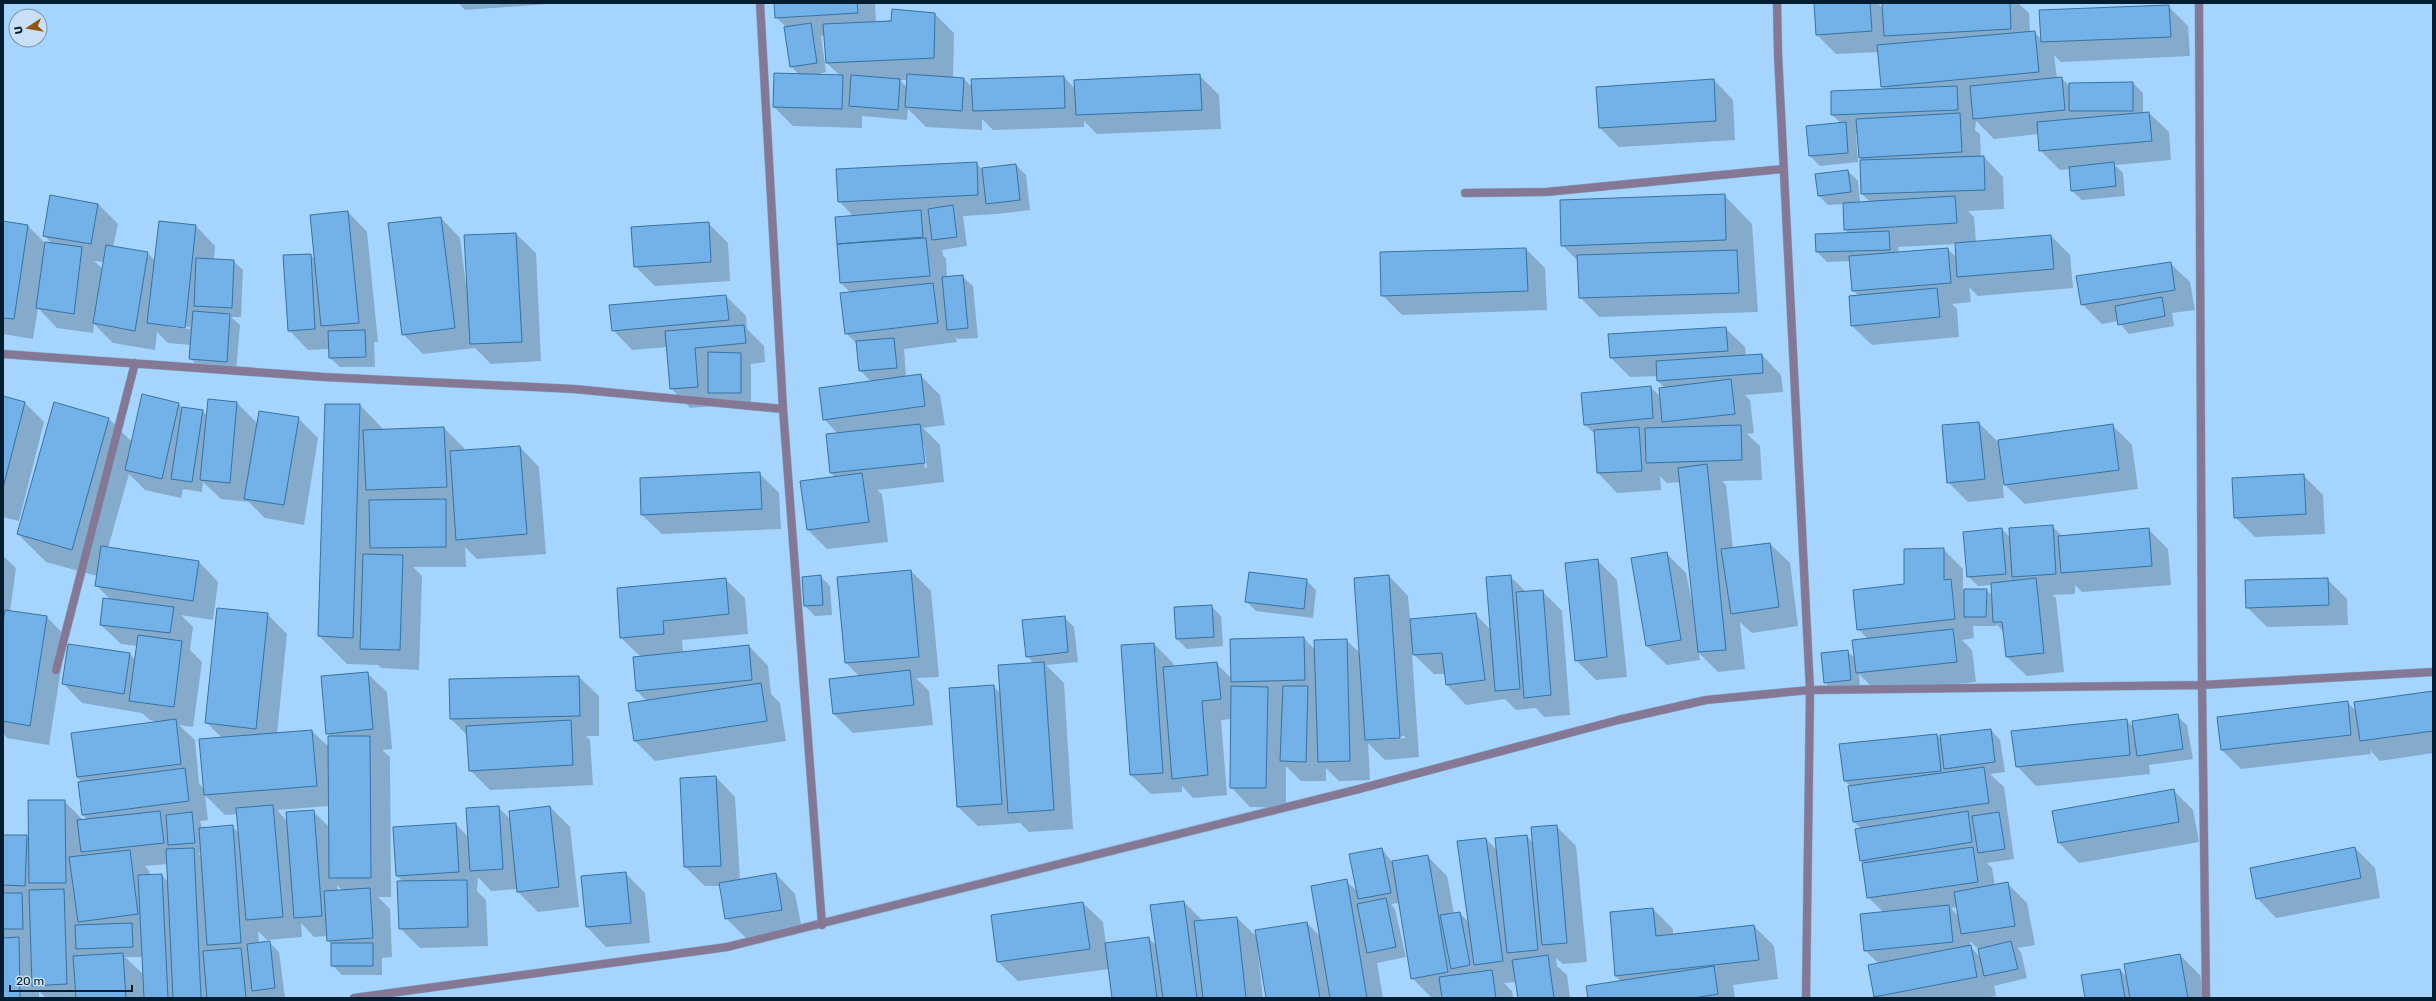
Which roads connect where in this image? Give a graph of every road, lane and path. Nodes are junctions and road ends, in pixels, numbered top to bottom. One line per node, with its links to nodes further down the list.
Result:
1 (760, 3): 8 (street)
2 (1777, 3): 4 (street)
3 (2199, 3): 11 (street)
4 (1783, 169): 5 (street); 12 (street)
5 (1465, 193)
6 (3, 354): 7 (street)
7 (135, 363): 8 (street); 9 (street)
8 (783, 409): 13 (street)
9 (56, 670)
10 (2433, 672): 11 (street)
11 (2202, 685): 12 (street); 16 (street)
12 (1810, 690): 13 (street); 15 (street)
13 (822, 925): 14 (street)
14 (354, 998)
15 (1806, 998)
16 (2206, 998)

